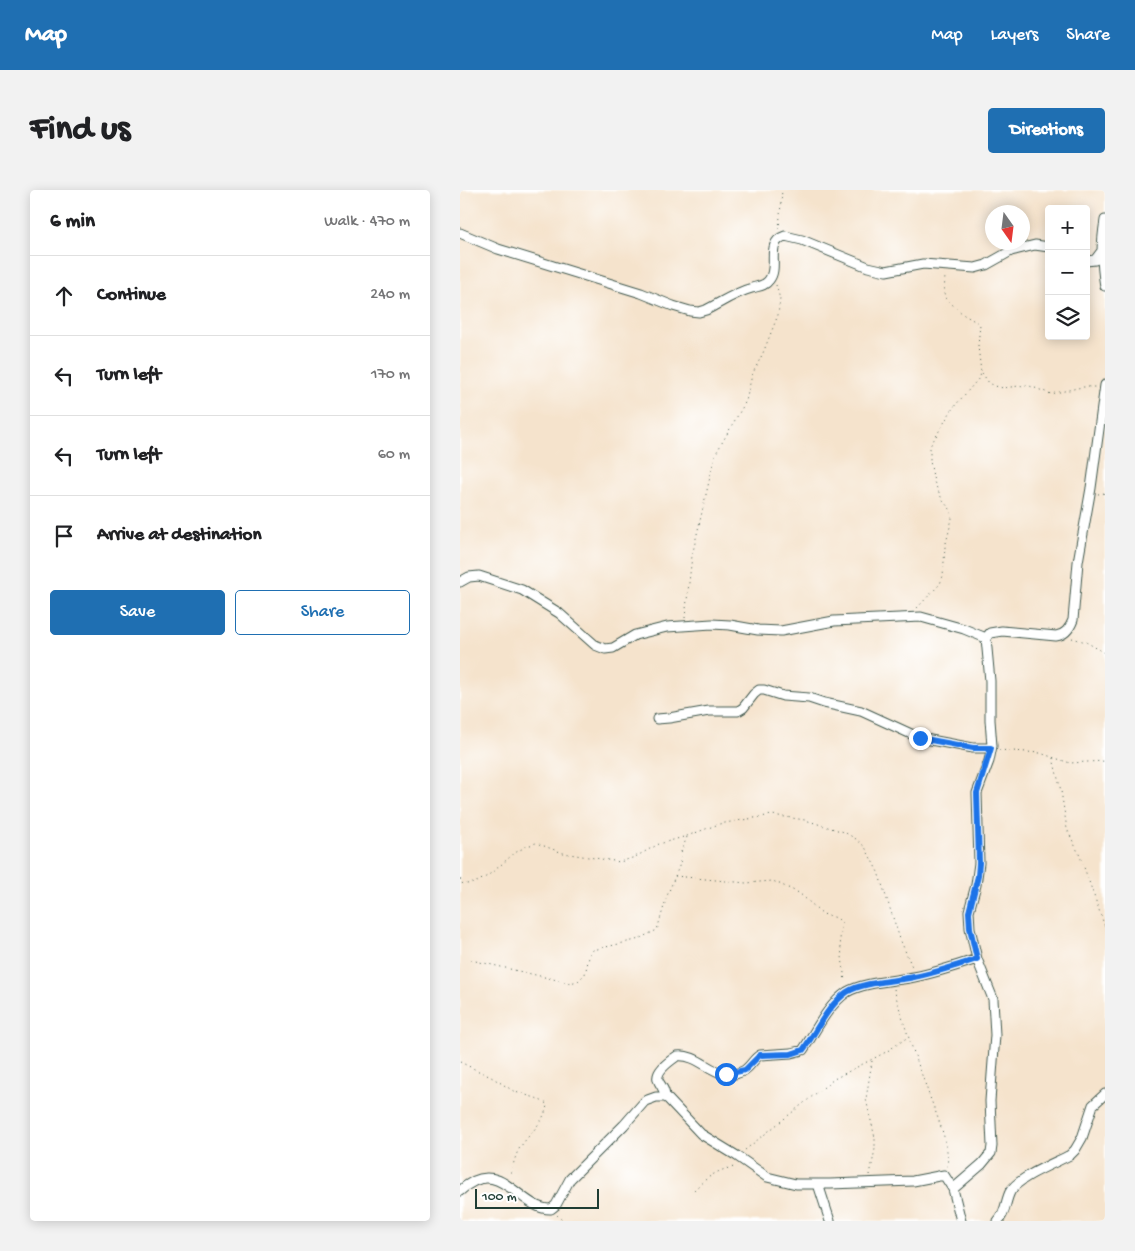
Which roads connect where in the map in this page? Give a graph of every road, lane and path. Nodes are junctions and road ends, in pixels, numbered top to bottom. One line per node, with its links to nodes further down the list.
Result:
1 (782, 190): 4 (path)
2 (1105, 220): 6 (street)
3 (460, 233): 9 (street)
4 (779, 239): 8 (street); 9 (street)
5 (1045, 246): 8 (street)
6 (1101, 252): 7 (street); 10 (street)
7 (1090, 261)
8 (945, 266): 11 (path)
9 (771, 279): 15 (path)
10 (1105, 286)
11 (982, 372): 12 (path); 14 (path)
12 (1105, 386): 16 (street)
13 (460, 582): 15 (street)
14 (917, 608)
15 (684, 626): 17 (street)
16 (1061, 636): 17 (street); 18 (path)
17 (986, 638): 20 (street)
18 (1105, 653)
19 (657, 719): 20 (street)
20 (991, 748): 21 (path); 27 (street)
21 (1052, 758): 22 (path); 26 (path)
22 (1105, 762)
23 (687, 836): 24 (path); 25 (path); 29 (path)
24 (674, 876): 28 (path); 31 (path)
25 (460, 879)
26 (1105, 927)
27 (977, 959): 29 (street); 43 (street)
28 (471, 960)
29 (916, 977): 30 (street)
30 (891, 982): 31 (street); 32 (path)
31 (846, 993): 36 (street)
32 (908, 1037): 33 (path); 39 (path)
33 (872, 1060): 37 (path); 40 (path)
34 (460, 1062): 42 (path)
35 (1105, 1094): 48 (street)
36 (665, 1097): 37 (street); 42 (street)
37 (737, 1156): 38 (street)
38 (744, 1162): 41 (street); 44 (path)
39 (944, 1175): 40 (street); 43 (street)
40 (868, 1183): 41 (street)
41 (818, 1184): 46 (street)
42 (508, 1185): 45 (street)
43 (953, 1189): 47 (street)
44 (694, 1190)
45 (460, 1191)
46 (830, 1221)
47 (961, 1221)
48 (998, 1221)

